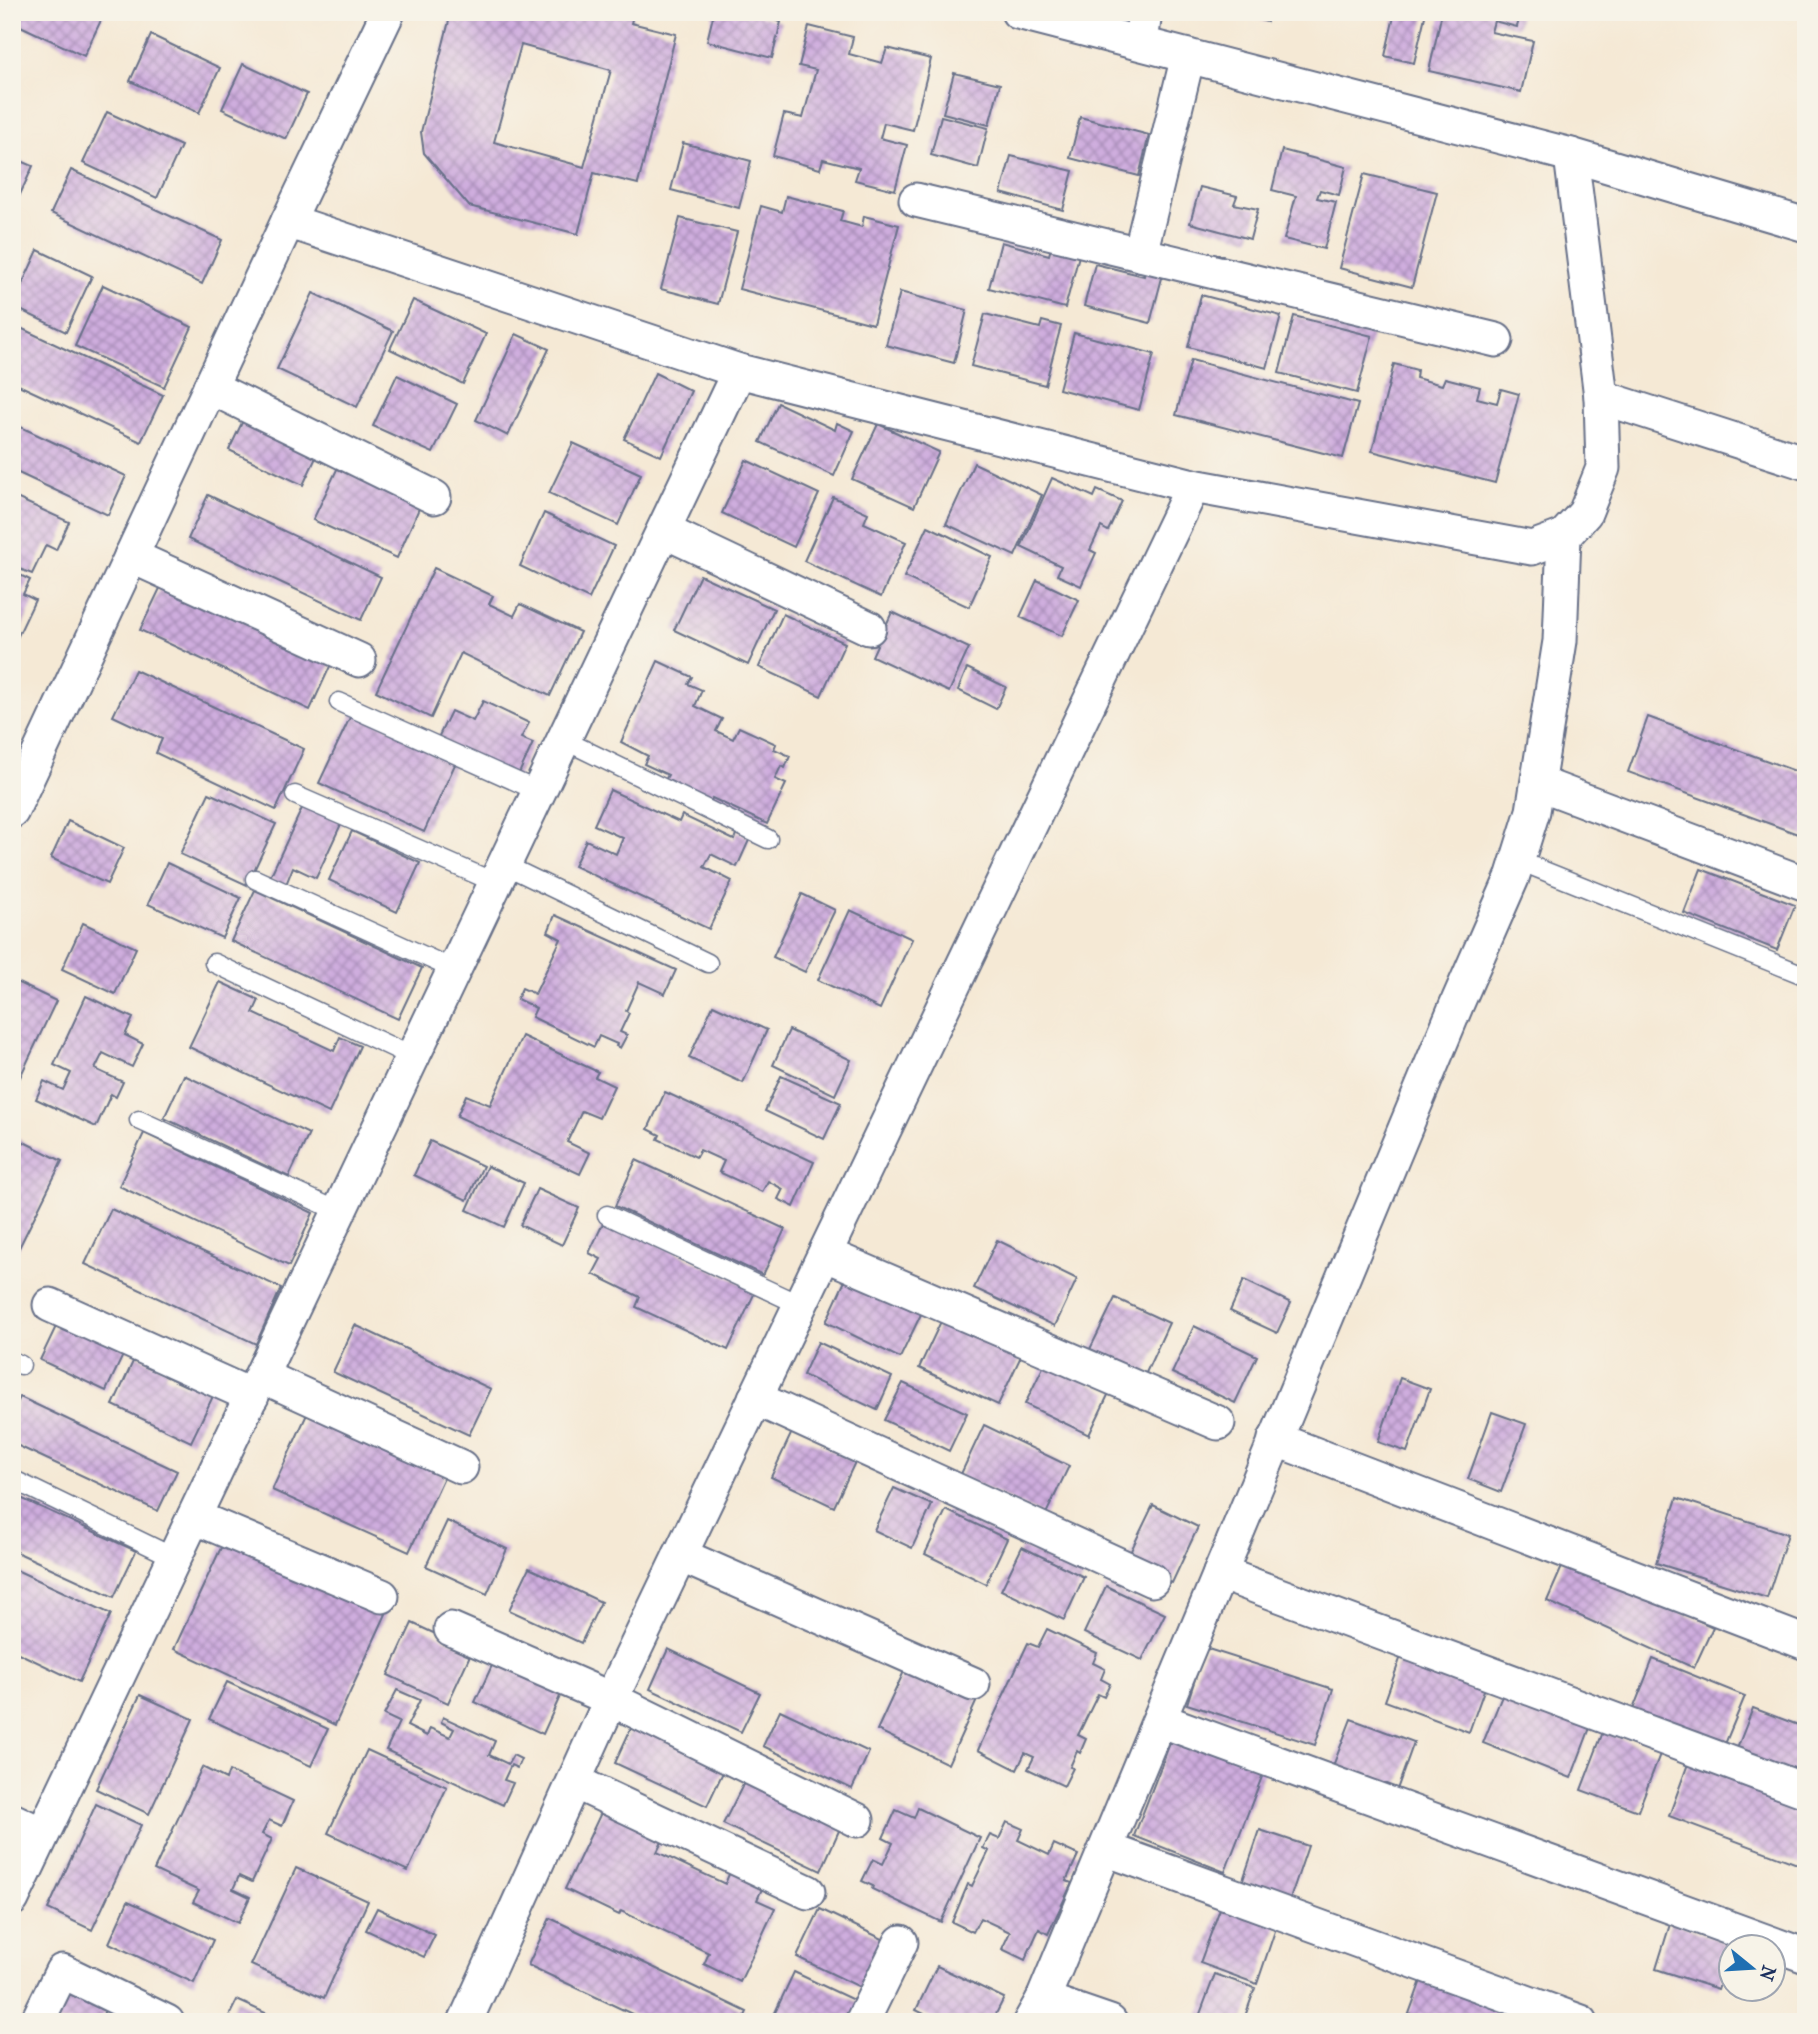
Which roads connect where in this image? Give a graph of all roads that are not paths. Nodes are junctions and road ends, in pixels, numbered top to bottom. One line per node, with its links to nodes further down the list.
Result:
1 (388, 12): 7 (street)
2 (1017, 12): 3 (street)
3 (1143, 28): 4 (street)
4 (1188, 56): 5 (street); 9 (street)
5 (1571, 155): 8 (street); 13 (street)
6 (916, 200): 9 (street)
7 (288, 221): 11 (street); 12 (street)
8 (1806, 225)
9 (1140, 254): 10 (street)
10 (1496, 340)
11 (739, 371): 15 (street); 17 (street)
12 (210, 387): 16 (street); 19 (street)
13 (1601, 397): 14 (street); 18 (street)
14 (1806, 463)
15 (1193, 486): 18 (street); 41 (street)
16 (435, 497)
17 (663, 531): 20 (street); 23 (street)
18 (1564, 536): 24 (street)
19 (131, 556): 21 (street); 27 (street)
20 (869, 628)
21 (359, 660)
22 (339, 702): 25 (lane)
23 (564, 740): 25 (street); 28 (lane)
24 (1538, 783): 29 (street); 32 (street)
25 (540, 792): 30 (street)
26 (295, 795): 30 (lane)
27 (12, 811)
28 (768, 839)
29 (1517, 860): 36 (lane); 47 (street)
30 (500, 874): 34 (lane); 35 (street)
31 (254, 879): 35 (lane)
32 (1806, 884)
33 (214, 963): 37 (lane)
34 (708, 963)
35 (455, 970): 37 (street)
36 (1806, 976)
37 (413, 1057): 39 (street)
38 (139, 1120): 39 (lane)
39 (340, 1212): 44 (street)
40 (607, 1214): 43 (lane)
41 (825, 1254): 43 (street); 46 (street)
42 (50, 1305): 44 (street)
43 (800, 1305): 45 (street)
44 (257, 1386): 48 (street); 50 (street)
45 (755, 1398): 51 (street); 54 (street)
46 (1218, 1423)
47 (1275, 1439): 53 (street); 57 (street)
48 (461, 1466)
49 (12, 1479): 52 (lane)
50 (194, 1517): 52 (street); 55 (street)
51 (680, 1555): 58 (street); 59 (street)
52 (175, 1558): 64 (street)
53 (1220, 1573): 60 (street); 62 (street)
54 (1152, 1580)
55 (382, 1596)
56 (451, 1629): 59 (street)
57 (1806, 1643)
58 (973, 1684)
59 (611, 1699): 61 (street); 63 (street)
60 (1160, 1720): 65 (street); 69 (street)
61 (575, 1782): 66 (street); 71 (street)
62 (1806, 1791)
63 (857, 1820)
64 (27, 1827): 67 (street)
65 (1106, 1849): 70 (street); 76 (street)
66 (808, 1892)
67 (12, 1899)
68 (901, 1942): 74 (street)
69 (1806, 1956)
70 (1037, 2010): 75 (street)
71 (474, 2019)
72 (37, 2022): 73 (street)
73 (167, 2022)
74 (862, 2022)
75 (1110, 2022)
76 (1581, 2022)

